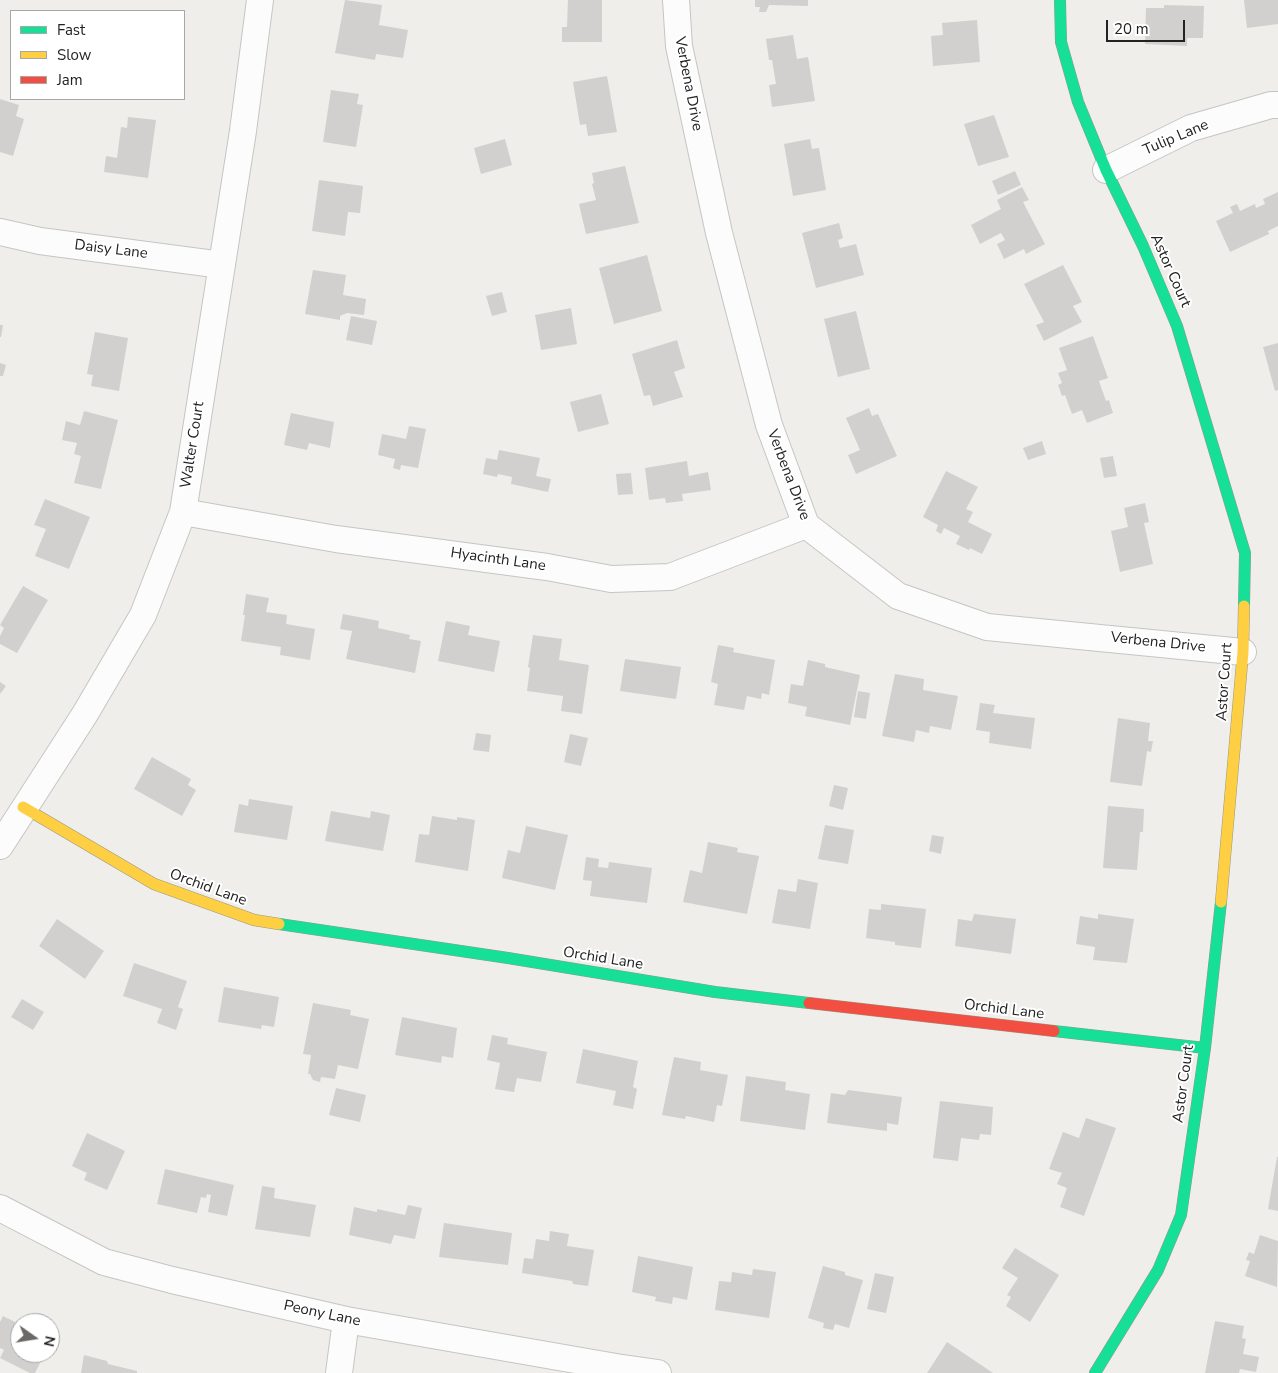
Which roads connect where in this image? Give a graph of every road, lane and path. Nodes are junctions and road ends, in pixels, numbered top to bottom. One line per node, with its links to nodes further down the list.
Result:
1 (260, 0): 7 (street, Walter Court)
2 (676, 0): 9 (street, Verbena Drive)
3 (1060, 0): 5 (street, Astor Court)
4 (1278, 105): 5 (street, Tulip Lane)
5 (1106, 170): 10 (street, Astor Court)
6 (0, 232): 7 (street, Daisy Lane)
7 (222, 265): 8 (street, Walter Court)
8 (182, 512): 9 (street, Hyacinth Lane); 11 (street, Walter Court)
9 (806, 525): 10 (street, Verbena Drive)
10 (1243, 652): 13 (street, Astor Court)
11 (23, 807): 12 (street, Walter Court); 13 (street, Orchid Lane)
12 (0, 846)
13 (1204, 1048): 18 (street, Astor Court)
14 (0, 1208): 15 (street, Peony Lane)
15 (346, 1320): 16 (street); 17 (street, Peony Lane)
16 (339, 1373)
17 (658, 1373)
18 (1095, 1373)

